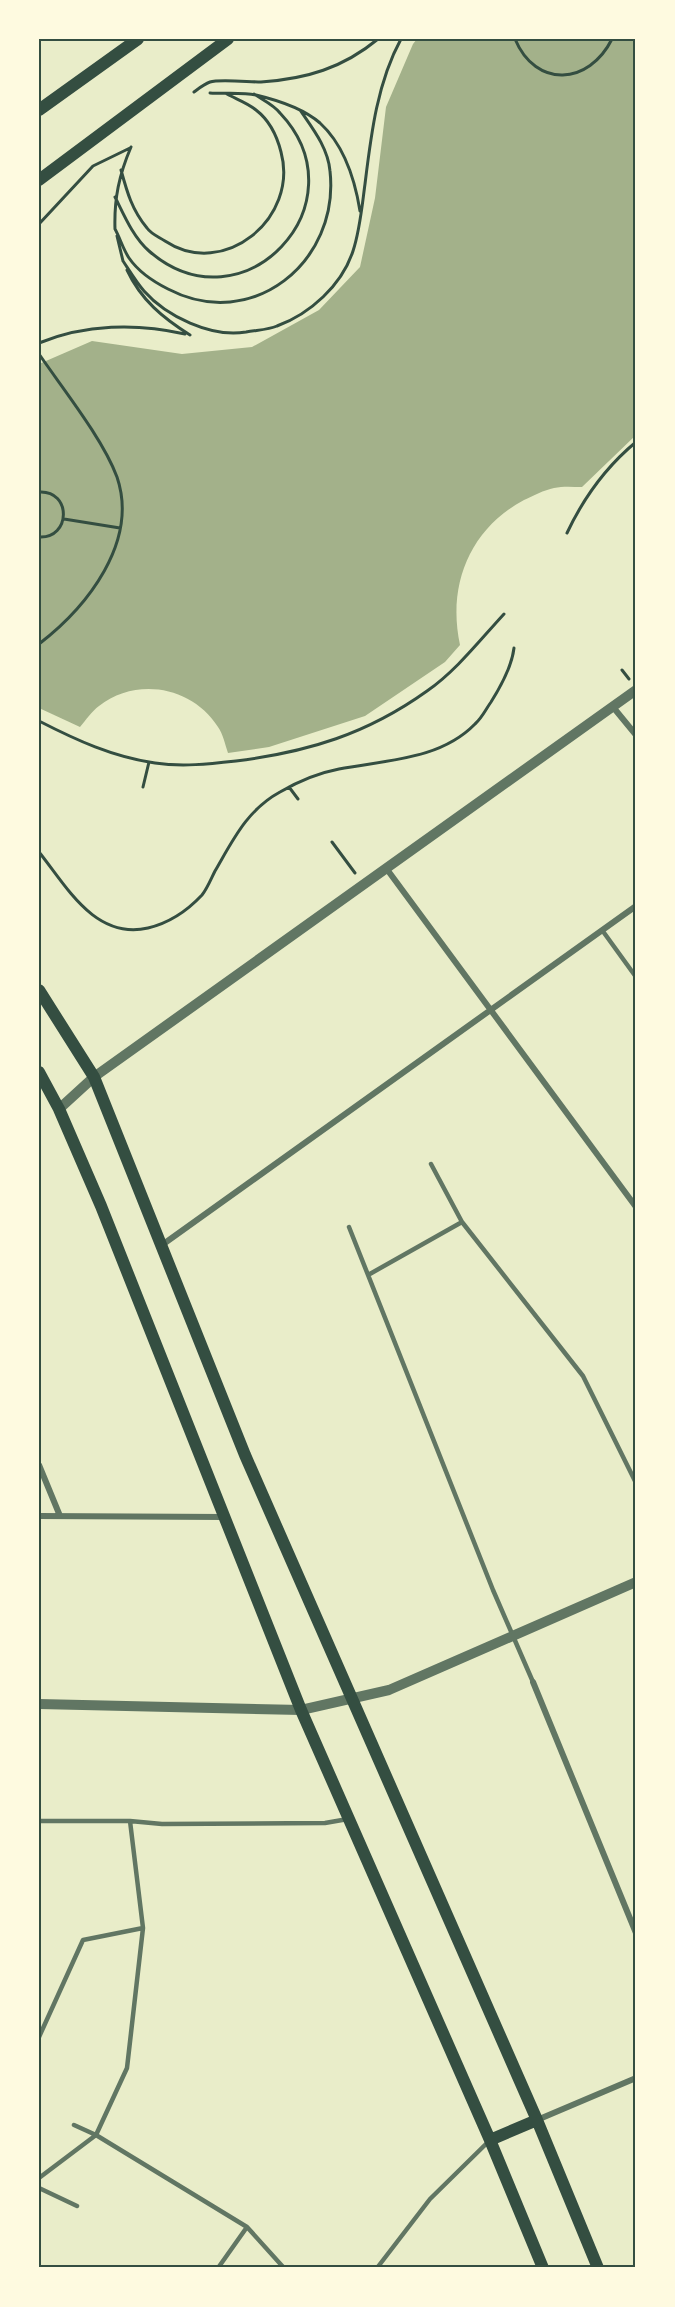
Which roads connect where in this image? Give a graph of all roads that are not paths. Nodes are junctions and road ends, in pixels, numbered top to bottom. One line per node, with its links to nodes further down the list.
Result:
1 (138, 39): 3 (main road)
2 (228, 39): 4 (main road)
3 (39, 110)
4 (39, 180)
5 (636, 690): 6 (street)
6 (613, 707): 7 (street); 8 (street)
7 (636, 735)
8 (386, 868): 13 (street); 15 (street)
9 (636, 906): 10 (street)
10 (602, 930): 11 (lane); 13 (street)
11 (636, 977)
12 (39, 990): 15 (main road)
13 (490, 1010): 18 (street); 21 (street)
14 (39, 1072): 16 (main road)
15 (93, 1077): 16 (street); 21 (main road)
16 (59, 1109): 27 (main road)
17 (431, 1164): 19 (lane)
18 (636, 1207)
19 (462, 1222): 22 (lane); 24 (lane)
20 (349, 1227): 22 (lane)
21 (161, 1245): 31 (main road)
22 (368, 1275): 29 (lane)
23 (39, 1465): 26 (street)
24 (636, 1483)
25 (39, 1516): 26 (street)
26 (60, 1516): 27 (street)
27 (225, 1517): 33 (main road)
28 (636, 1582): 29 (street)
29 (513, 1637): 30 (lane); 31 (street)
30 (533, 1682): 38 (street)
31 (353, 1699): 33 (street); 41 (main road)
32 (39, 1704): 33 (street)
33 (302, 1710): 34 (main road)
34 (349, 1818): 36 (lane); 44 (main road)
35 (39, 1821): 36 (lane)
36 (130, 1821): 37 (lane)
37 (143, 1928): 39 (lane); 43 (lane)
38 (636, 1933)
39 (39, 2037)
40 (636, 2078): 41 (street)
41 (537, 2120): 44 (main road); 53 (main road)
42 (74, 2125): 43 (lane)
43 (96, 2135): 45 (lane); 48 (lane)
44 (490, 2140): 51 (lane); 52 (main road)
45 (39, 2178)
46 (39, 2188): 47 (lane)
47 (77, 2206)
48 (247, 2227): 49 (lane); 50 (lane)
49 (218, 2268)
50 (284, 2268)
51 (377, 2268)
52 (543, 2268)
53 (598, 2268)

